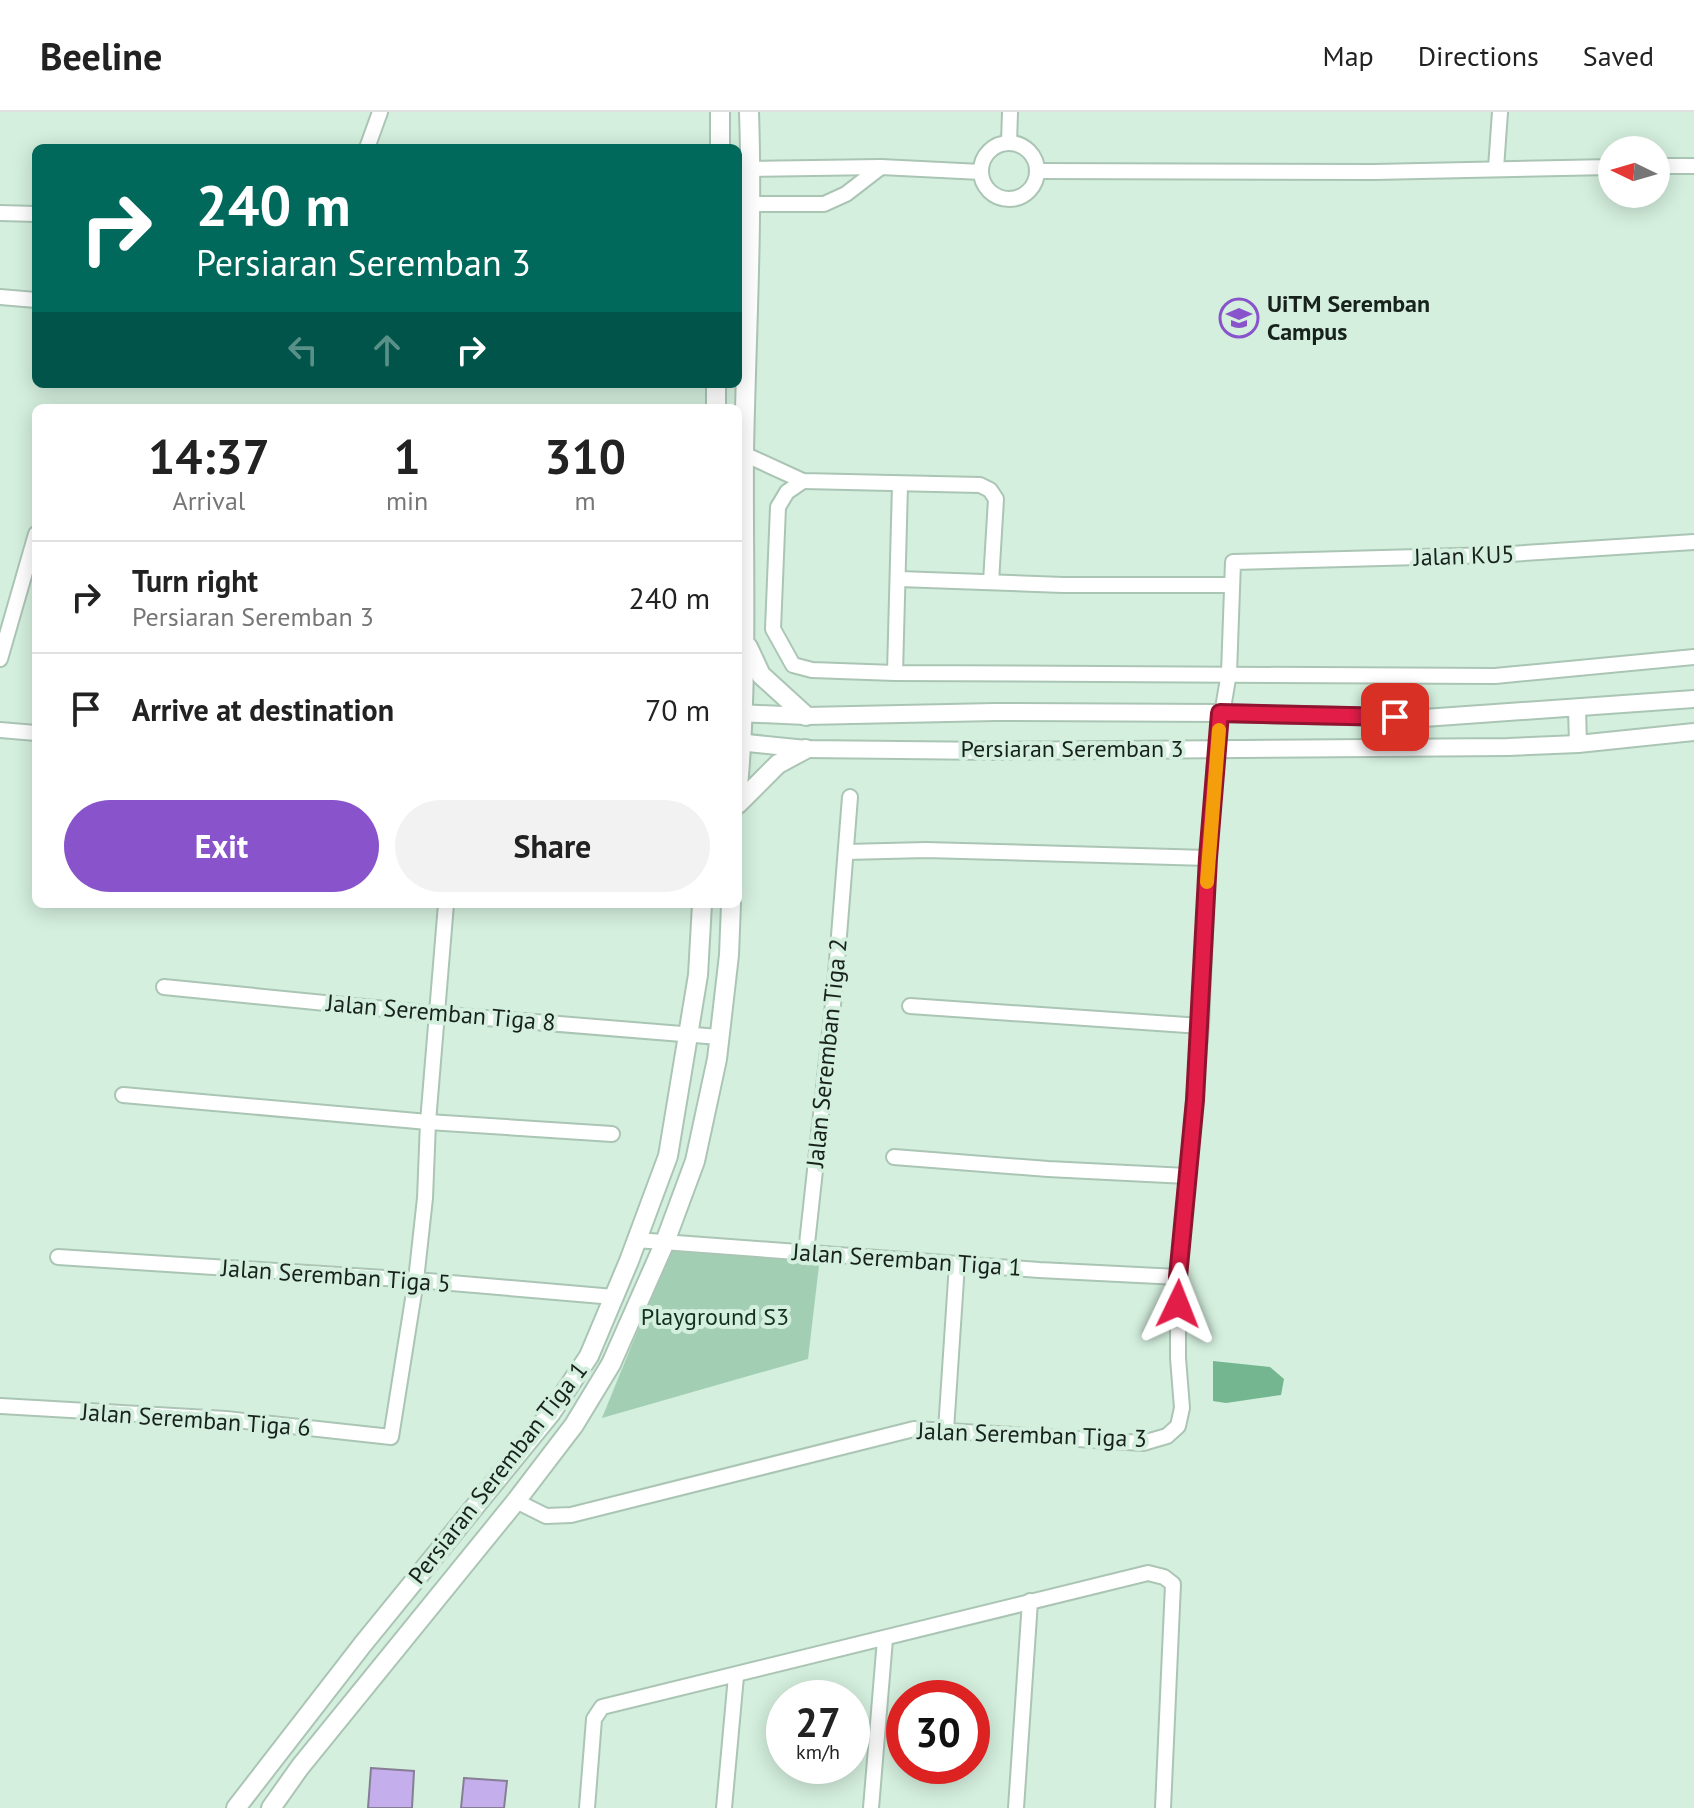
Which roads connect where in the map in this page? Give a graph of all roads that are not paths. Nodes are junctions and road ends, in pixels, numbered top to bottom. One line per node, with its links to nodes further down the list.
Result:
1 (380, 112): 7 (street)
2 (720, 112): 8 (main road)
3 (749, 112): 14 (main road)
4 (1010, 112): 6 (street)
5 (1500, 112): 13 (street)
6 (1009, 143): 15 (street); 16 (street)
7 (368, 144)
8 (720, 144)
9 (1670, 166): 10 (street)
10 (1694, 166)
11 (881, 167): 14 (street); 16 (street); 17 (street)
12 (1598, 167): 13 (street)
13 (1496, 168): 15 (street)
14 (744, 170): 17 (main road)
15 (1037, 171): 16 (street)
16 (981, 172)
17 (744, 204): 22 (main road)
18 (0, 213): 19 (street)
19 (32, 214)
20 (0, 297): 21 (street)
21 (32, 300)
22 (744, 454): 23 (street); 31 (main road)
23 (803, 481): 24 (street); 34 (street)
24 (900, 485): 28 (street); 29 (street)
25 (1694, 542): 27 (street, Jalan KU5)
26 (32, 548): 33 (street)
27 (1233, 562): 30 (street, Jalan Seremban Tiga 3)
28 (899, 579): 29 (street); 34 (street)
29 (991, 582): 30 (street)
30 (1232, 585): 35 (street, Jalan Seremban Tiga 3)
31 (745, 641): 36 (main road); 41 (main road)
32 (1694, 657): 35 (street)
33 (0, 659)
34 (895, 673): 35 (street)
35 (1229, 673): 40 (street, Jalan Seremban Tiga 3)
36 (742, 695)
37 (1694, 699): 38 (street, Persiaran Seremban 3)
38 (1577, 709): 40 (street, Persiaran Seremban 3); 46 (street)
39 (742, 713): 41 (street, Persiaran Seremban 3)
40 (1220, 713): 41 (street, Persiaran Seremban 3); 48 (street, Jalan Seremban Tiga 3)
41 (806, 716)
42 (0, 730): 44 (street)
43 (1694, 732): 46 (street, Persiaran Seremban 3)
44 (32, 733)
45 (742, 742): 47 (street, Persiaran Seremban 3)
46 (1578, 744): 48 (street, Persiaran Seremban 3)
47 (806, 749): 48 (street, Persiaran Seremban 3); 50 (main road)
48 (1216, 749): 52 (street, Jalan Seremban Tiga 3)
49 (850, 797): 51 (street, Jalan Seremban Tiga 2)
50 (742, 800)
51 (846, 852): 52 (street); 69 (street, Jalan Seremban Tiga 2)
52 (1208, 858): 59 (street, Jalan Seremban Tiga 3)
53 (446, 908): 58 (street)
54 (702, 908): 60 (main road, Persiaran Seremban Tiga 1)
55 (731, 908): 61 (main road, Persiaran Seremban Tiga 1)
56 (164, 987): 58 (street, Jalan Seremban Tiga 8)
57 (910, 1006): 59 (street)
58 (436, 1014): 60 (street, Jalan Seremban Tiga 8); 63 (street)
59 (1201, 1026): 66 (street, Jalan Seremban Tiga 3)
60 (690, 1034): 61 (street, Jalan Seremban Tiga 8); 67 (main road, Persiaran Seremban Tiga 1)
61 (719, 1037): 68 (main road, Persiaran Seremban Tiga 1)
62 (123, 1095): 63 (street)
63 (428, 1122): 64 (street); 73 (street)
64 (612, 1134)
65 (894, 1157): 66 (street)
66 (1187, 1176): 72 (street, Jalan Seremban Tiga 3)
67 (636, 1240): 68 (street, Jalan Seremban Tiga 1); 74 (main road, Persiaran Seremban Tiga 1)
68 (665, 1242): 69 (street, Jalan Seremban Tiga 1); 77 (main road, Persiaran Seremban Tiga 1)
69 (806, 1253): 71 (street, Jalan Seremban Tiga 1)
70 (58, 1257): 73 (street, Jalan Seremban Tiga 5)
71 (957, 1264): 72 (street, Jalan Seremban Tiga 1); 76 (street)
72 (1178, 1277): 76 (street, Jalan Seremban Tiga 3)
73 (416, 1280): 74 (street, Jalan Seremban Tiga 5); 75 (street, Jalan Seremban Tiga 6)
74 (614, 1297): 81 (main road, Persiaran Seremban Tiga 1)
75 (1, 1406)
76 (946, 1430): 77 (street, Jalan Seremban Tiga 3)
77 (516, 1501): 82 (main road, Persiaran Seremban Tiga 1)
78 (1030, 1601): 79 (street); 86 (street); 87 (street)
79 (885, 1639): 80 (street); 85 (street)
80 (736, 1676): 83 (street); 84 (street)
81 (236, 1808)
82 (271, 1808)
83 (587, 1808)
84 (724, 1808)
85 (871, 1808)
86 (1016, 1808)
87 (1163, 1808)

